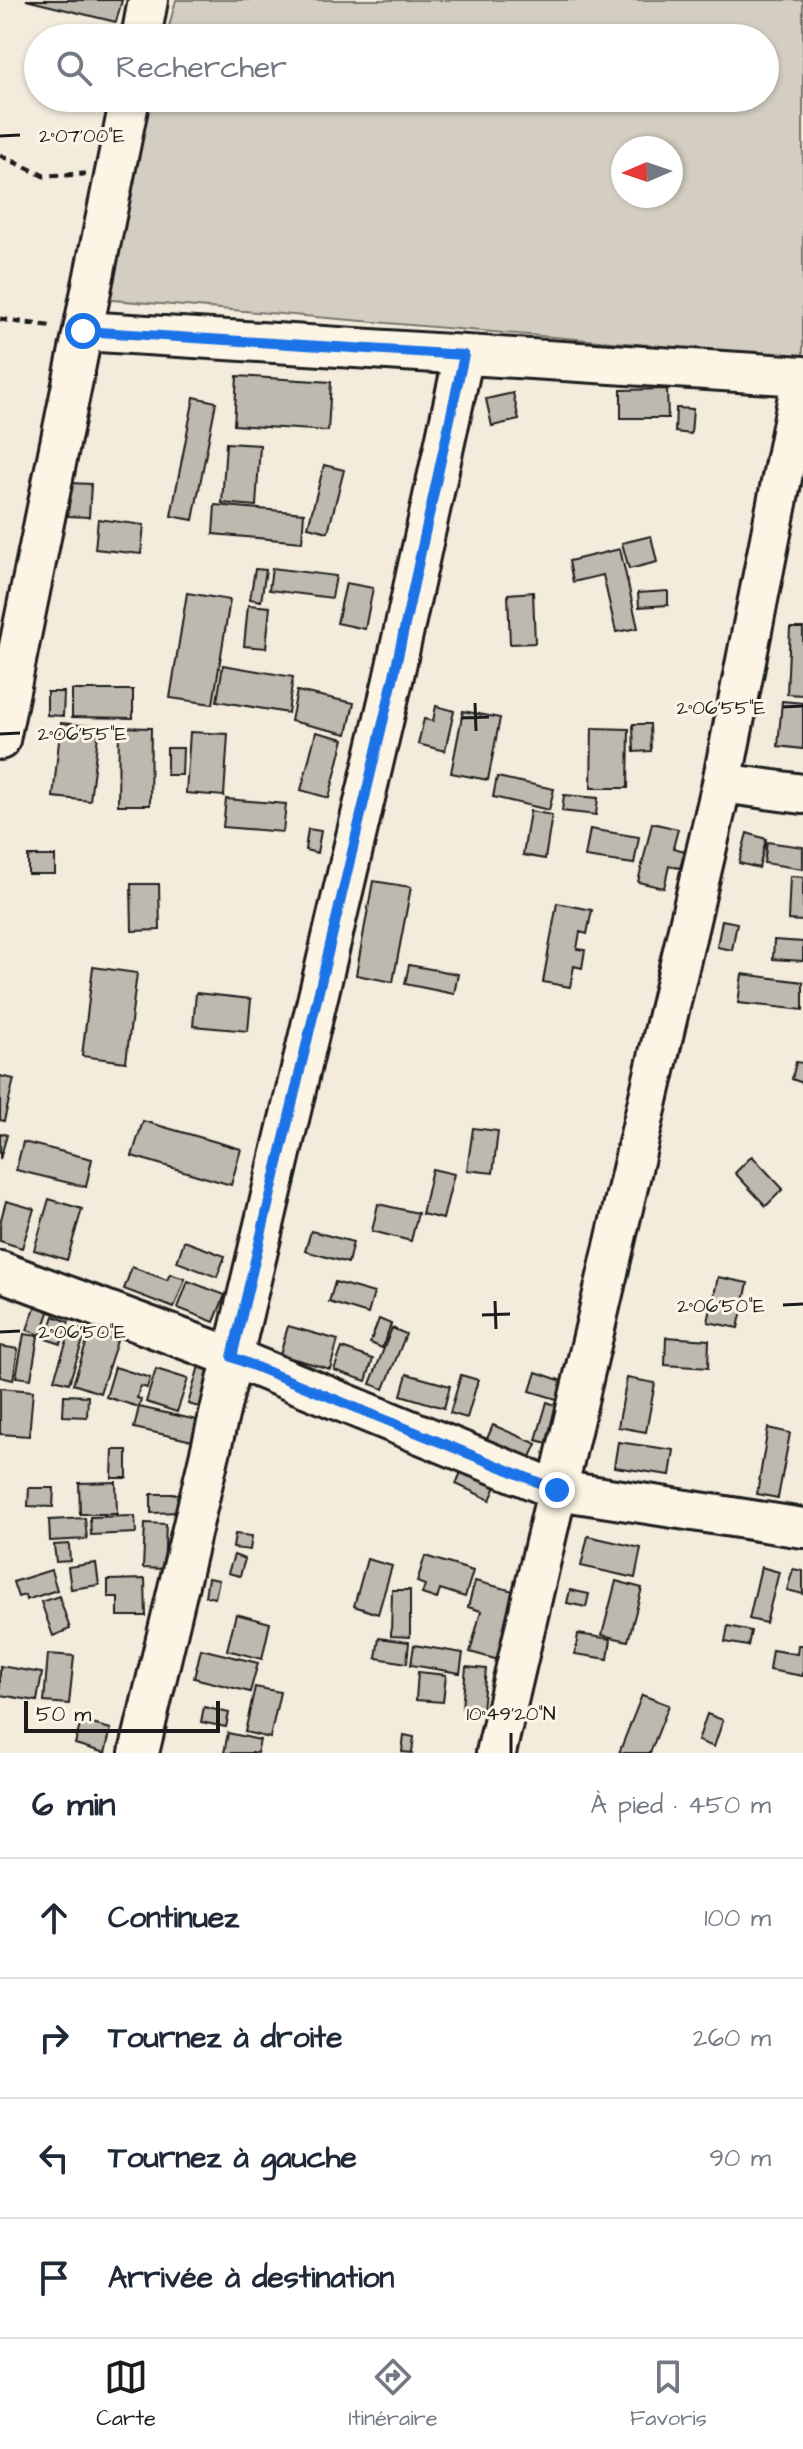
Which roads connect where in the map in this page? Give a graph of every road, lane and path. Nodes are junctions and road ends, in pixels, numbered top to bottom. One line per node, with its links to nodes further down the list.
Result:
1 (148, 0): 2 (street)
2 (144, 24)
3 (127, 112): 5 (street)
4 (0, 155): 5 (path)
5 (115, 173): 7 (street)
6 (0, 319): 7 (path)
7 (83, 331): 8 (street); 10 (street)
8 (464, 355): 9 (street); 14 (street)
9 (802, 376): 11 (street)
10 (0, 740)
11 (722, 783): 12 (street); 15 (street)
12 (803, 794)
13 (0, 1271): 14 (street)
14 (232, 1357): 15 (street); 17 (street)
15 (557, 1490): 16 (street); 18 (street)
16 (803, 1528)
17 (139, 1753)
18 (496, 1753)

